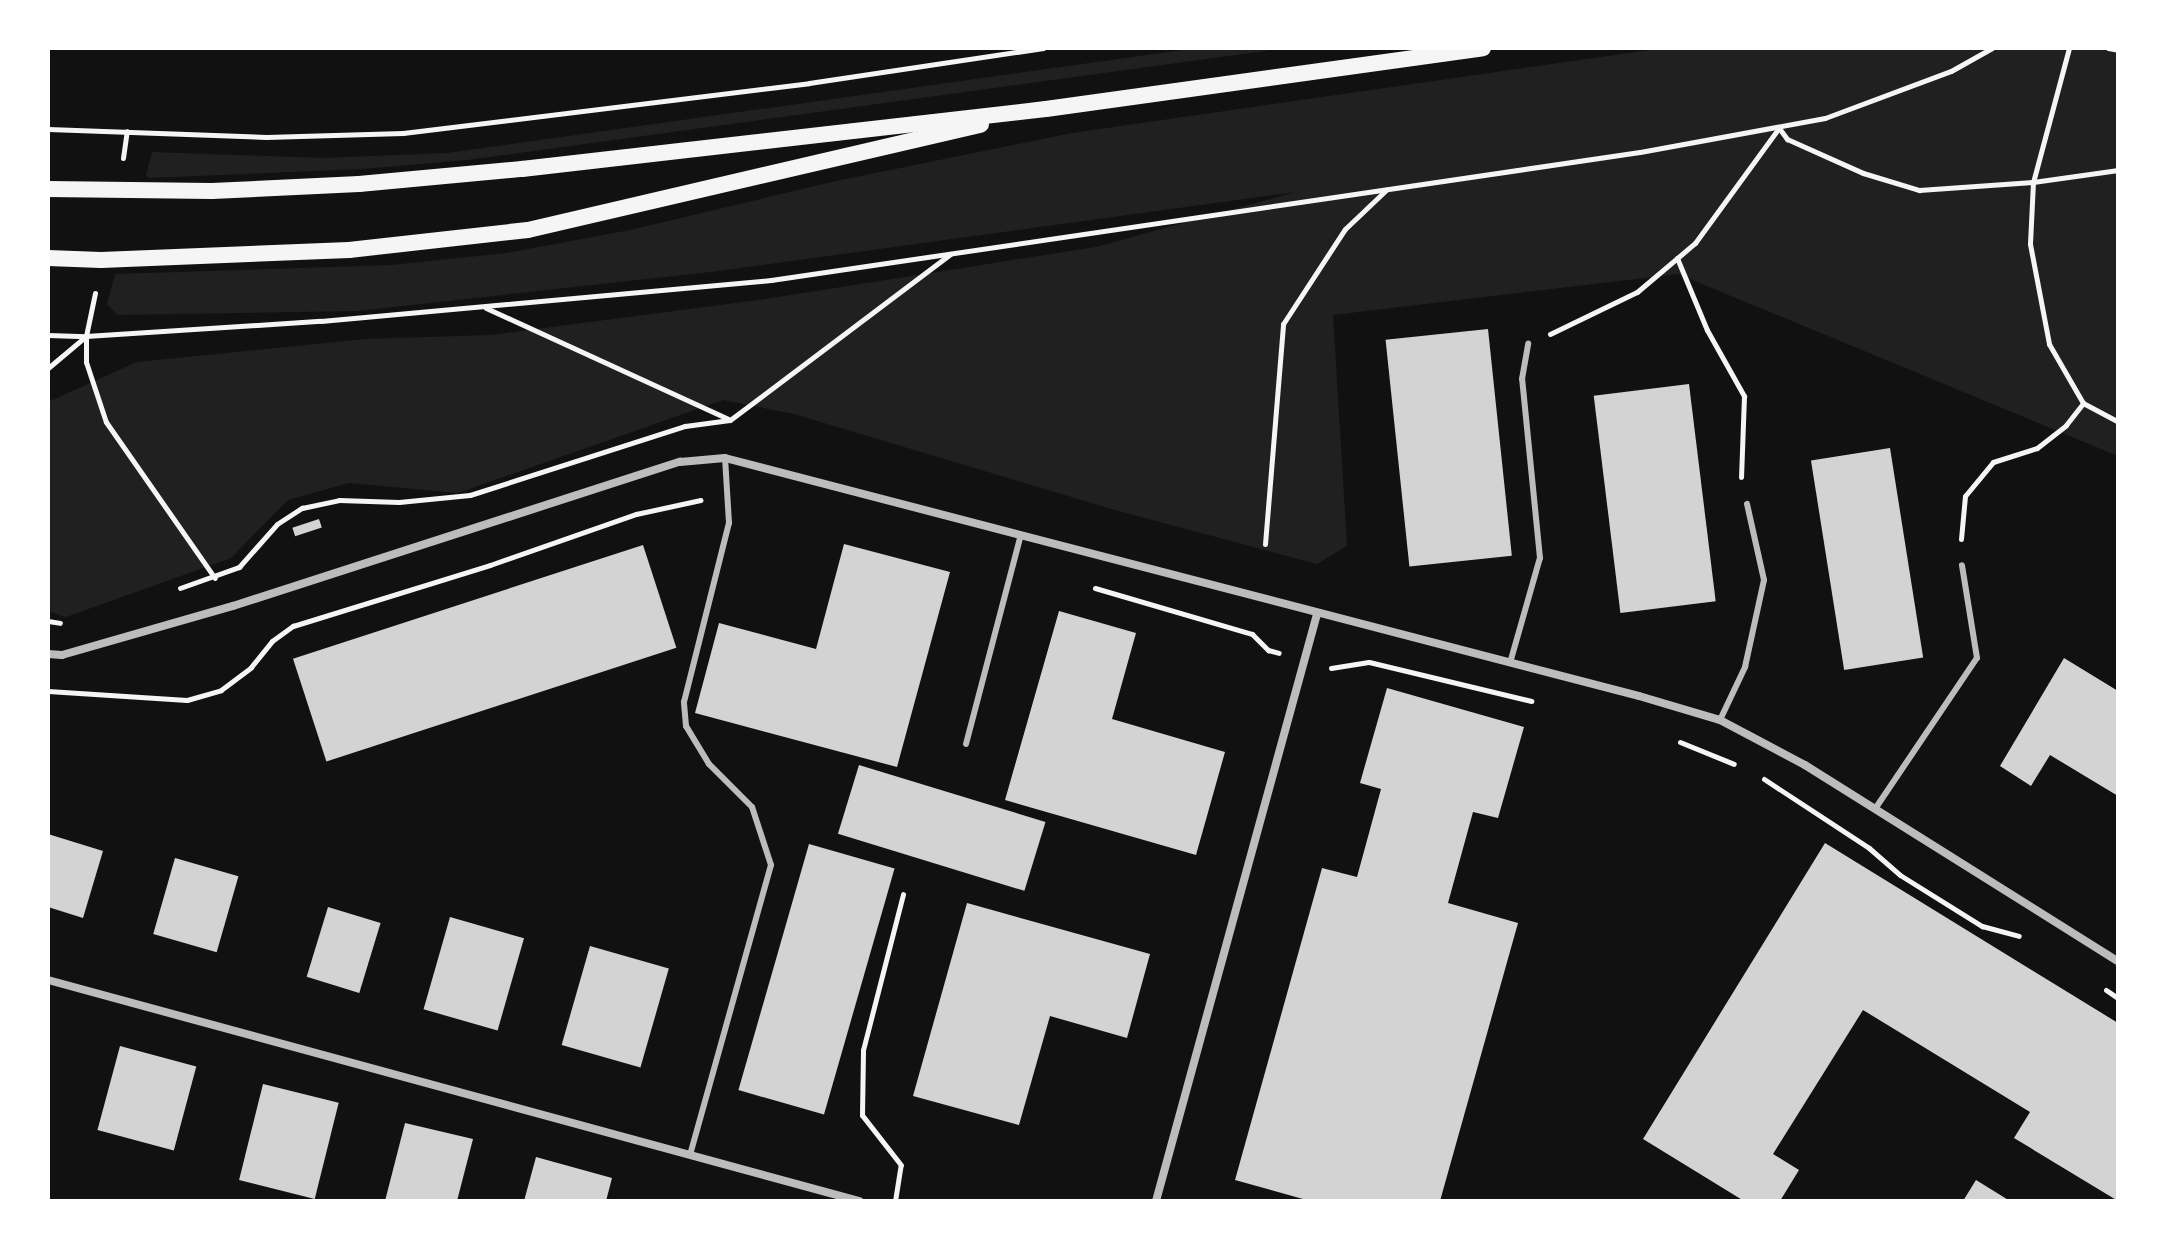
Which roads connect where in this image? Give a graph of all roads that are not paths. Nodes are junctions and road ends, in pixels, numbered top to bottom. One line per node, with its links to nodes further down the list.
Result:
1 (1483, 48): 2 (main road)
2 (1046, 109): 3 (main road); 4 (main road)
3 (48, 189)
4 (48, 258)
5 (1528, 344): 12 (lane)
6 (725, 458): 8 (street); 11 (street); 18 (lane)
7 (1747, 504): 13 (lane)
8 (1021, 535): 10 (street); 14 (lane)
9 (1962, 565): 15 (lane)
10 (1317, 614): 12 (street); 20 (street)
11 (48, 654)
12 (1510, 663): 13 (street)
13 (1720, 720): 15 (street)
14 (966, 744)
15 (1875, 809): 16 (street)
16 (2118, 961)
17 (48, 980): 18 (street)
18 (690, 1155): 19 (street)
19 (859, 1201)
20 (1156, 1201)

